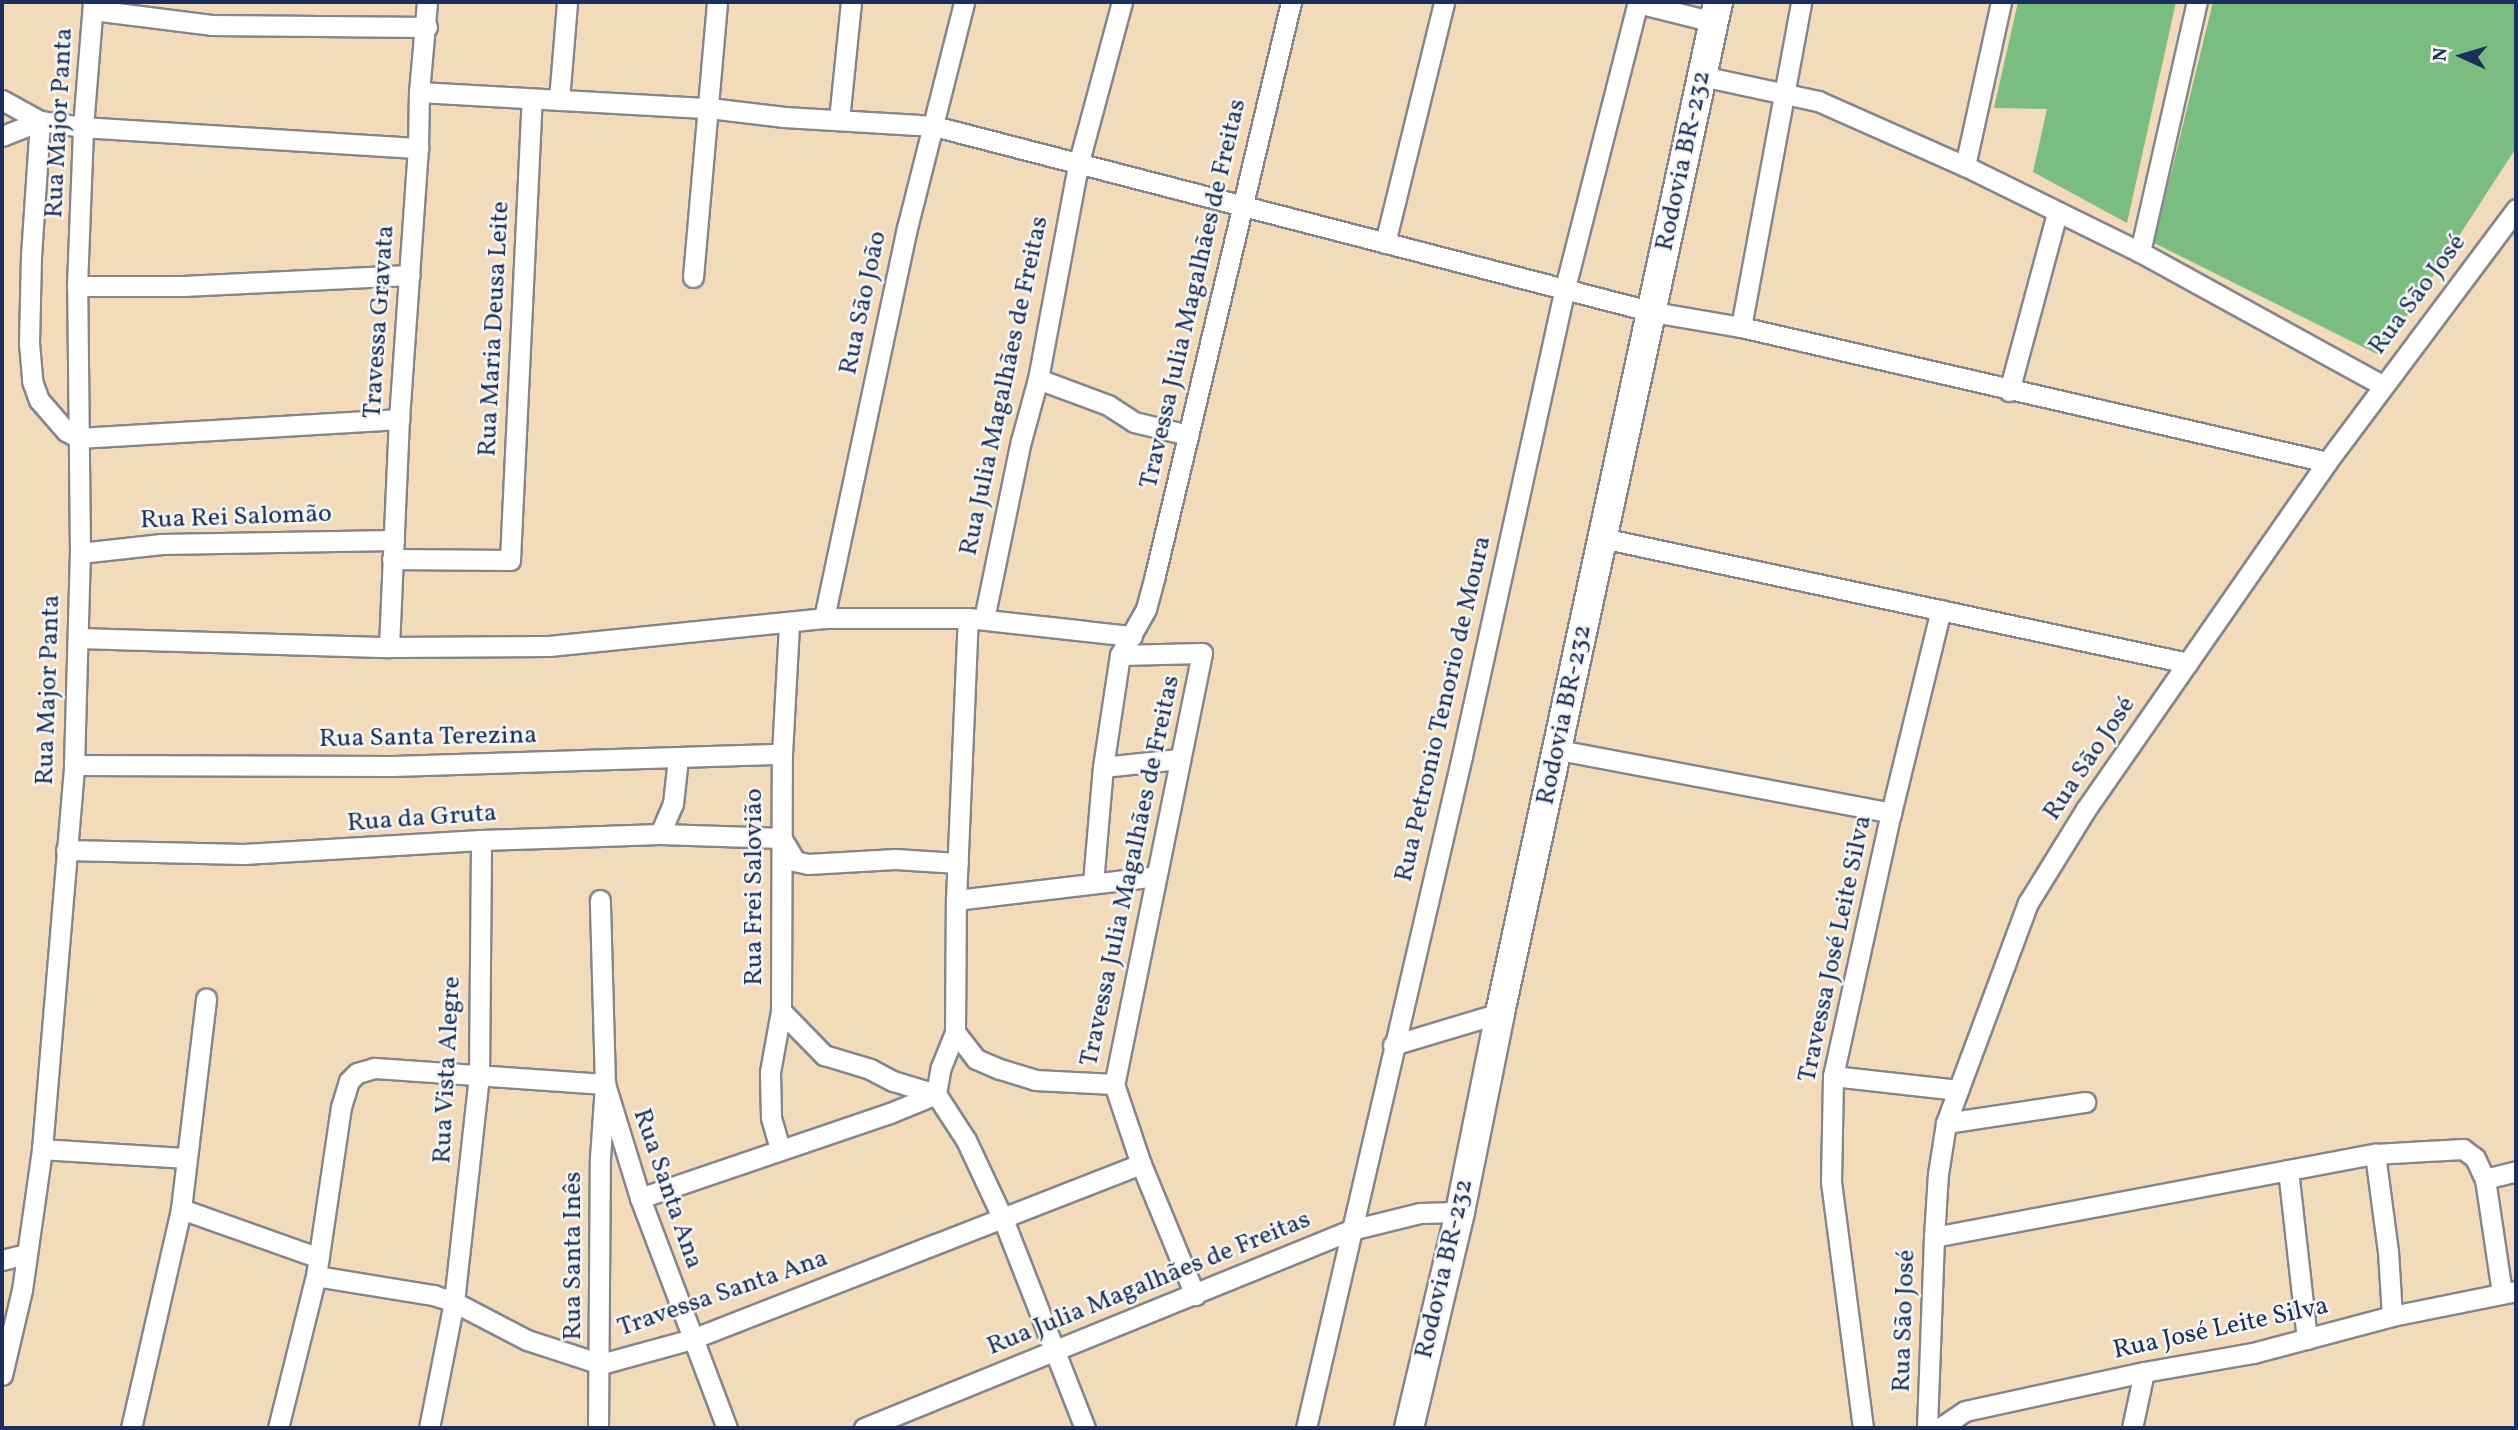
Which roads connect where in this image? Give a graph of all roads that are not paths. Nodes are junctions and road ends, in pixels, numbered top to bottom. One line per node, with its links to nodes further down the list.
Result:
1 (427, 2): 15 (street, Travessa Gravata)
2 (567, 2): 20 (street)
3 (717, 2): 22 (street)
4 (851, 2): 23 (street)
5 (964, 2): 25 (street, Rua São João)
6 (1122, 2): 29 (street, Rua Julia Magalhães de Freitas)
7 (1291, 2): 31 (street, Travessa Julia Magalhães de Freitas)
8 (1444, 2): 34 (street)
9 (1638, 2): 14 (street); 39 (street, Rua Petronio Tenorio de Moura)
10 (1801, 2): 18 (street)
11 (2001, 2): 30 (street)
12 (2197, 2): 35 (street)
13 (93, 6): 15 (street); 26 (street, Rua Major Panta)
14 (1716, 12): 16 (highway, Rodovia BR-232)
15 (427, 27): 17 (street, Travessa Gravata)
16 (1702, 76): 18 (street); 40 (highway, Rodovia BR-232)
17 (419, 92): 21 (street); 28 (street, Travessa Gravata)
18 (1783, 93): 30 (street); 41 (street)
19 (2, 100): 24 (street)
20 (559, 100): 21 (street); 22 (street)
21 (532, 101): 52 (street, Rua Maria Deusa Leite)
22 (709, 108): 23 (street); 37 (street)
23 (839, 120): 25 (street)
24 (40, 121): 26 (street); 27 (street); 47 (street)
25 (934, 126): 29 (street); 54 (street, Rua São João)
26 (83, 127): 28 (street); 38 (street, Rua Major Panta)
27 (2, 136)
28 (418, 148): 36 (street, Travessa Gravata)
29 (1078, 165): 31 (street); 42 (street, Rua Julia Magalhães de Freitas)
30 (1965, 166): 33 (street)
31 (1242, 206): 34 (street); 46 (street, Travessa Julia Magalhães de Freitas)
32 (2516, 209): 43 (street, Rua São José)
33 (2057, 213): 35 (street); 44 (street)
34 (1385, 243): 39 (street)
35 (2140, 252): 43 (street)
36 (410, 275): 38 (street); 45 (street, Travessa Gravata)
37 (693, 277)
38 (77, 286): 47 (street, Rua Major Panta)
39 (1565, 288): 40 (street); 82 (street, Rua Petronio Tenorio de Moura)
40 (1653, 312): 41 (street); 49 (highway, Rodovia BR-232)
41 (1741, 327): 44 (street)
42 (1038, 379): 46 (street); 55 (street, Rua Julia Magalhães de Freitas)
43 (2382, 385): 48 (street, Rua São José)
44 (2009, 391): 48 (street)
45 (399, 419): 47 (street); 50 (street, Travessa Gravata)
46 (1188, 435): 57 (street, Travessa Julia Magalhães de Freitas)
47 (79, 438): 51 (street, Rua Major Panta)
48 (2327, 462): 61 (street, Rua São José)
49 (1602, 538): 53 (street); 62 (highway, Rodovia BR-232)
50 (393, 550): 51 (street, Rua Rei Salomão); 52 (street, Rua Rei Salomão); 59 (street, Travessa Gravata)
51 (80, 553): 58 (street, Rua Major Panta)
52 (510, 560)
53 (1941, 610): 61 (street); 68 (street, Travessa José Leite Silva)
54 (824, 618): 55 (street); 56 (street)
55 (976, 618): 57 (street); 73 (street, Rua Julia Magalhães de Freitas)
56 (789, 623): 59 (street); 63 (street, Rua Frei Salovião)
57 (1132, 636): 60 (street, Travessa Julia Magalhães de Freitas)
58 (78, 638): 59 (street); 66 (street, Rua Major Panta)
59 (389, 647)
60 (1120, 655): 65 (street, Travessa Julia Magalhães de Freitas); 67 (street)
61 (2188, 663): 87 (street, Rua São José)
62 (1559, 750): 68 (street); 80 (highway, Rodovia BR-232)
63 (782, 754): 64 (street, Rua Santa Terezina); 70 (street, Rua Frei Salovião)
64 (678, 758): 66 (street, Rua Santa Terezina); 69 (street)
65 (1179, 760): 67 (street); 74 (street, Travessa Julia Magalhães de Freitas)
66 (74, 765): 72 (street, Rua Major Panta)
67 (1102, 767): 75 (street)
68 (1891, 813): 84 (street, Travessa José Leite Silva)
69 (660, 834): 70 (street, Rua da Gruta); 71 (street, Rua da Gruta)
70 (782, 838): 73 (street); 79 (street, Rua Frei Salovião)
71 (481, 840): 72 (street, Rua da Gruta); 83 (street, Rua Vista Alegre)
72 (66, 850): 91 (street, Rua Major Panta)
73 (958, 863): 77 (street, Rua Julia Magalhães de Freitas)
74 (1156, 876): 75 (street); 86 (street, Travessa Julia Magalhães de Freitas)
75 (1093, 883): 77 (street)
76 (600, 900): 85 (street, Rua Santa Inês)
77 (956, 900): 81 (street, Rua Julia Magalhães de Freitas)
78 (206, 998): 94 (street)
79 (781, 1011): 88 (street); 92 (street, Rua Frei Salovião)
80 (1500, 1013): 82 (street); 101 (highway, Rodovia BR-232)
81 (955, 1032): 86 (street); 88 (street, Rua Julia Magalhães de Freitas)
82 (1393, 1045): 103 (street, Rua Petronio Tenorio de Moura)
83 (479, 1075): 85 (street); 107 (street); 110 (street, Rua Vista Alegre)
84 (1833, 1076): 87 (street); 127 (street, Travessa José Leite Silva)
85 (605, 1084): 99 (street, Rua Santa Ana); 115 (street, Rua Santa Inês)
86 (1114, 1084): 95 (street, Travessa Julia Magalhães de Freitas)
87 (1958, 1090): 90 (street, Rua São José)
88 (936, 1094): 92 (street); 102 (street)
89 (2085, 1101): 90 (street)
90 (1946, 1123): 104 (street, Rua São José)
91 (42, 1149): 94 (street); 105 (street, Rua Major Panta)
92 (780, 1149): 99 (street)
93 (2375, 1154): 96 (street); 98 (street); 111 (street)
94 (186, 1158): 100 (street)
95 (1141, 1164): 102 (street, Travessa Santa Ana); 109 (street, Travessa Julia Magalhães de Freitas)
96 (2288, 1170): 104 (street); 113 (street)
97 (2516, 1171): 98 (street)
98 (2485, 1179): 108 (street)
99 (640, 1198): 112 (street, Rua Santa Ana)
100 (181, 1209): 107 (street, Travessa Santa Ana); 118 (street)
101 (1460, 1212): 103 (street, Rua Julia Magalhães de Freitas); 126 (highway, Rodovia BR-232)
102 (1003, 1219): 112 (street, Travessa Santa Ana); 114 (street)
103 (1351, 1230): 109 (street, Rua Julia Magalhães de Freitas); 125 (street, Rua Petronio Tenorio de Moura)
104 (1934, 1237): 128 (street, Rua São José)
105 (26, 1254): 106 (street); 117 (street, Rua Major Panta)
106 (2, 1260)
107 (317, 1267): 110 (street, Travessa Santa Ana); 119 (street)
108 (2509, 1292): 111 (street, Rua José Leite Silva)
109 (1195, 1295): 114 (street, Rua Julia Magalhães de Freitas)
110 (454, 1302): 115 (street, Travessa Santa Ana); 120 (street, Rua Vista Alegre)
111 (2392, 1315): 113 (street, Rua José Leite Silva)
112 (692, 1339): 115 (street, Travessa Santa Ana); 122 (street, Rua Santa Ana)
113 (2307, 1339): 116 (street, Rua José Leite Silva)
114 (1052, 1350): 123 (street, Rua Julia Magalhães de Freitas); 124 (street)
115 (601, 1364): 121 (street, Rua Santa Inês)
116 (2144, 1372): 129 (street, Rua José Leite Silva); 130 (street)
117 (2, 1375)
118 (131, 1428)
119 (278, 1428)
120 (429, 1428)
121 (598, 1428)
122 (727, 1428)
123 (864, 1428)
124 (1085, 1428)
125 (1306, 1428)
126 (1409, 1428)
127 (1863, 1428)
128 (1927, 1428)
129 (1940, 1428)
130 (2132, 1428)

